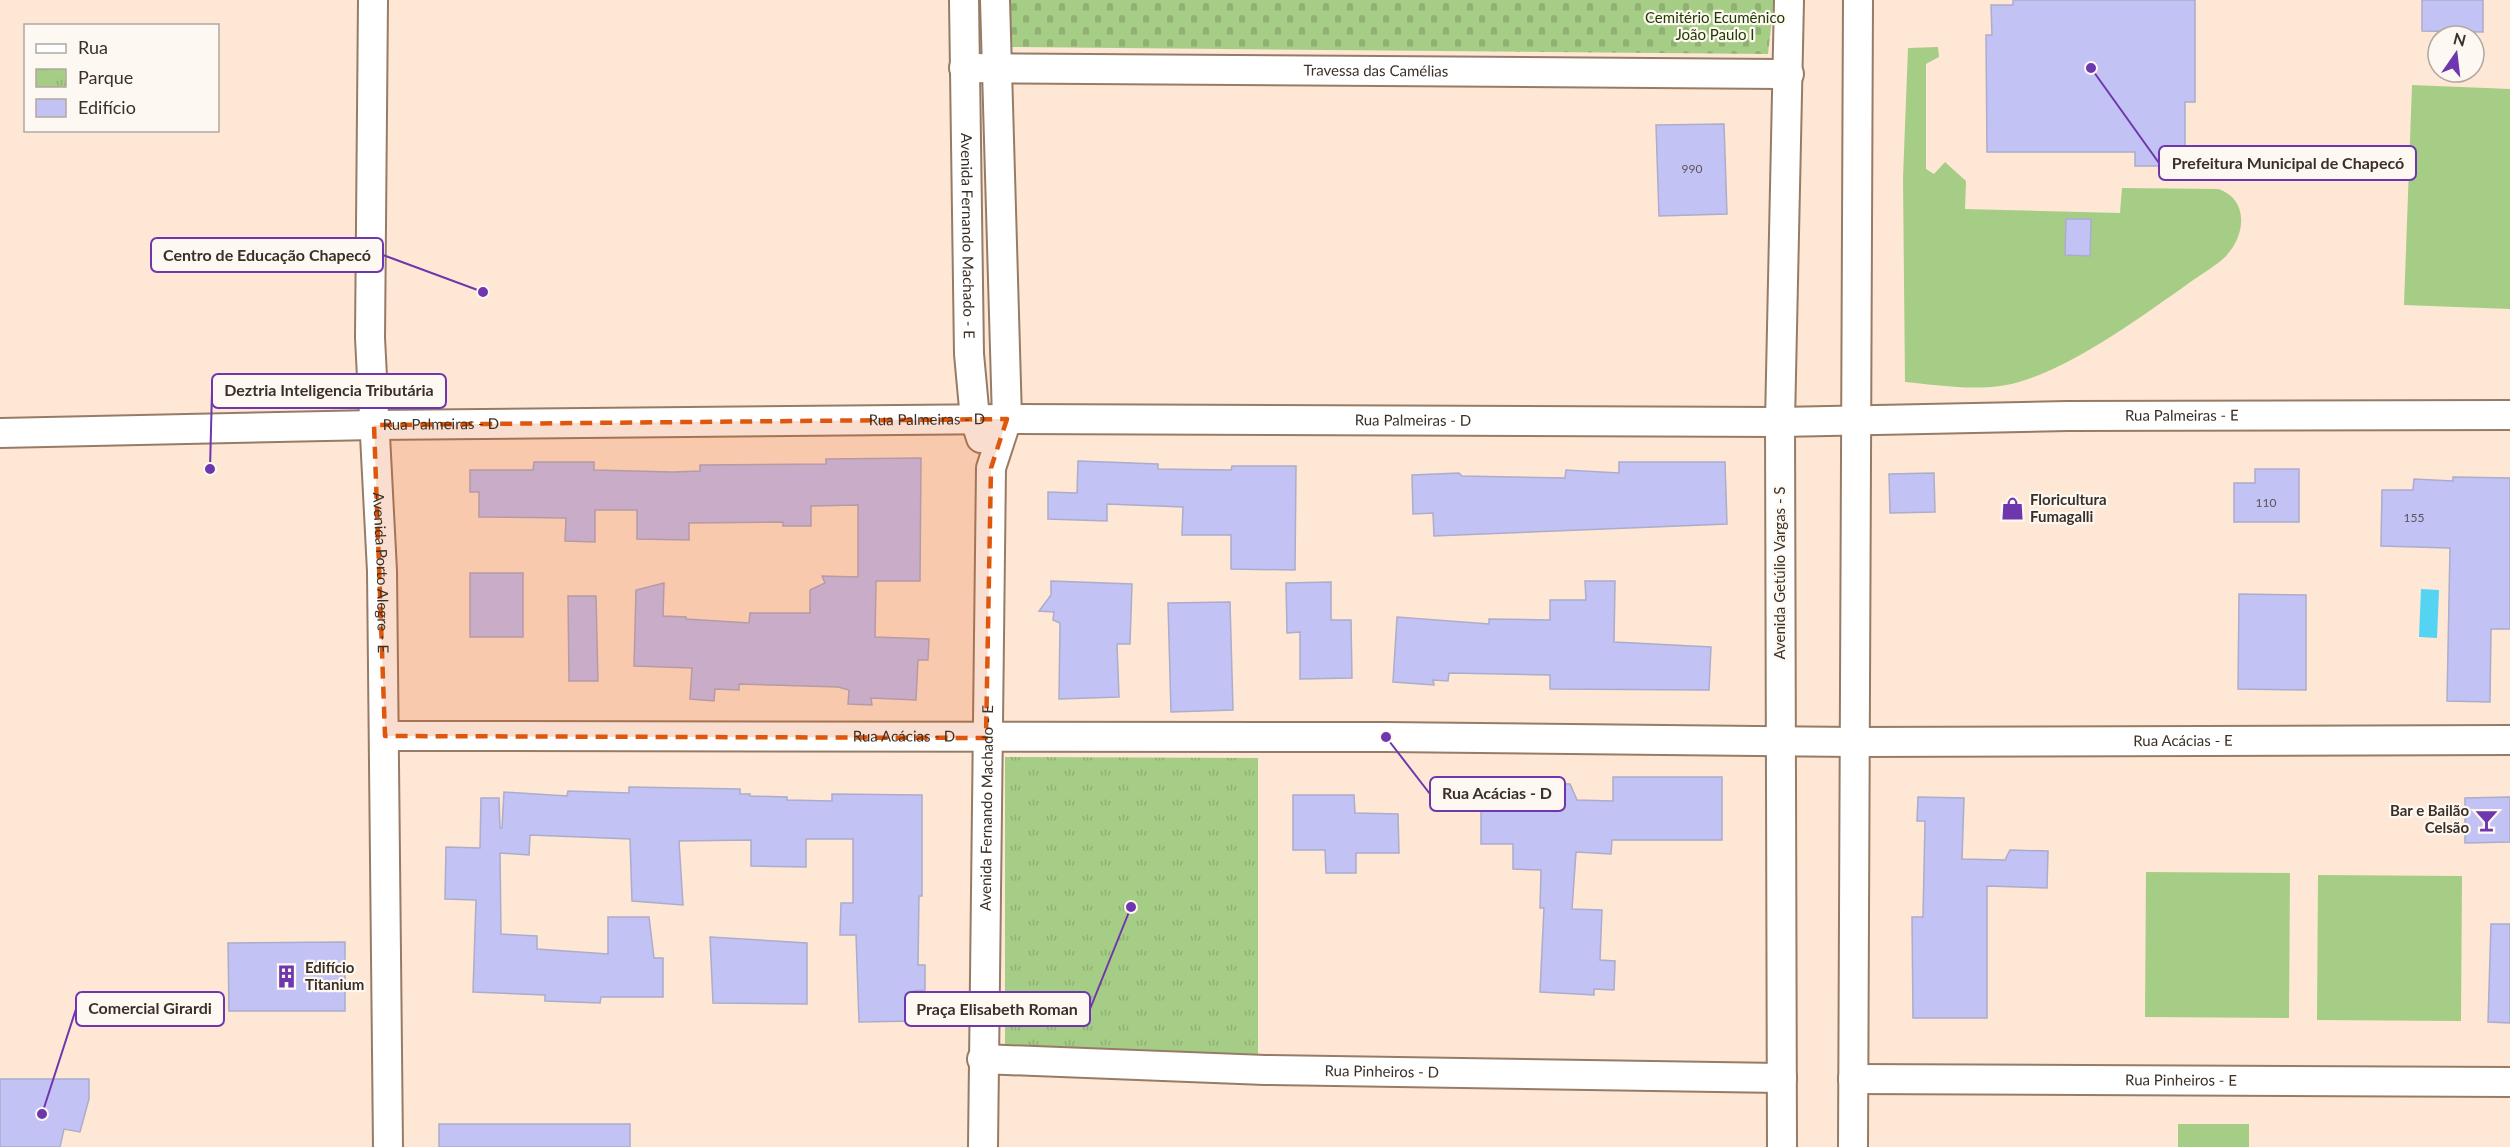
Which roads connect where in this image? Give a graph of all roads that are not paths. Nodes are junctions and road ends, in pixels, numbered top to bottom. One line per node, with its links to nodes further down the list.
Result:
1 (373, 0): 14 (street, Avenida Porto Alegre - E)
2 (964, 0): 7 (street, Avenida Fernando Machado - E)
3 (995, 0): 6 (street, Avenida Fernando Machado - E)
4 (1789, 0): 8 (street, Avenida Getúlio Vargas - S)
5 (1858, 0): 12 (street)
6 (997, 67): 7 (street, Travessa das Camélias); 8 (street, Travessa das Camélias); 11 (street, Avenida Fernando Machado - E)
7 (964, 68): 10 (street, Avenida Fernando Machado - E)
8 (1789, 74): 13 (street, Avenida Getúlio Vargas - S)
9 (2510, 415): 12 (street, Rua Palmeiras - E)
10 (975, 419): 11 (street, Rua Palmeiras - D); 14 (street, Rua Palmeiras - D); 16 (street, Avenida Fernando Machado - E)
11 (1007, 419): 13 (street, Rua Palmeiras - D); 16 (street, Avenida Fernando Machado - E)
12 (1854, 421): 13 (street, Rua Palmeiras - D); 21 (street)
13 (1780, 422): 20 (street, Avenida Getúlio Vargas - S)
14 (374, 425): 15 (street, Rua Palmeiras - D); 17 (street, Avenida Porto Alegre - E)
15 (0, 433)
16 (991, 468): 18 (street, Avenida Fernando Machado - E)
17 (385, 736): 18 (street, Rua Acácias - D); 26 (street, Avenida Porto Alegre - E)
18 (986, 738): 20 (street, Rua Acácias - D); 22 (street, Avenida Fernando Machado - E)
19 (2510, 740): 21 (street, Rua Acácias - E)
20 (1780, 742): 21 (street, Rua Acácias - D); 23 (street, Avenida Getúlio Vargas - S)
21 (1856, 742): 24 (street)
22 (982, 1059): 23 (street, Rua Pinheiros - D); 27 (street, Avenida Fernando Machado - E)
23 (1782, 1078): 28 (street, Avenida Getúlio Vargas - S)
24 (1853, 1079): 25 (street, Rua Pinheiros - E); 29 (street)
25 (2510, 1082)
26 (388, 1147)
27 (983, 1147)
28 (1782, 1147)
29 (1853, 1147)

